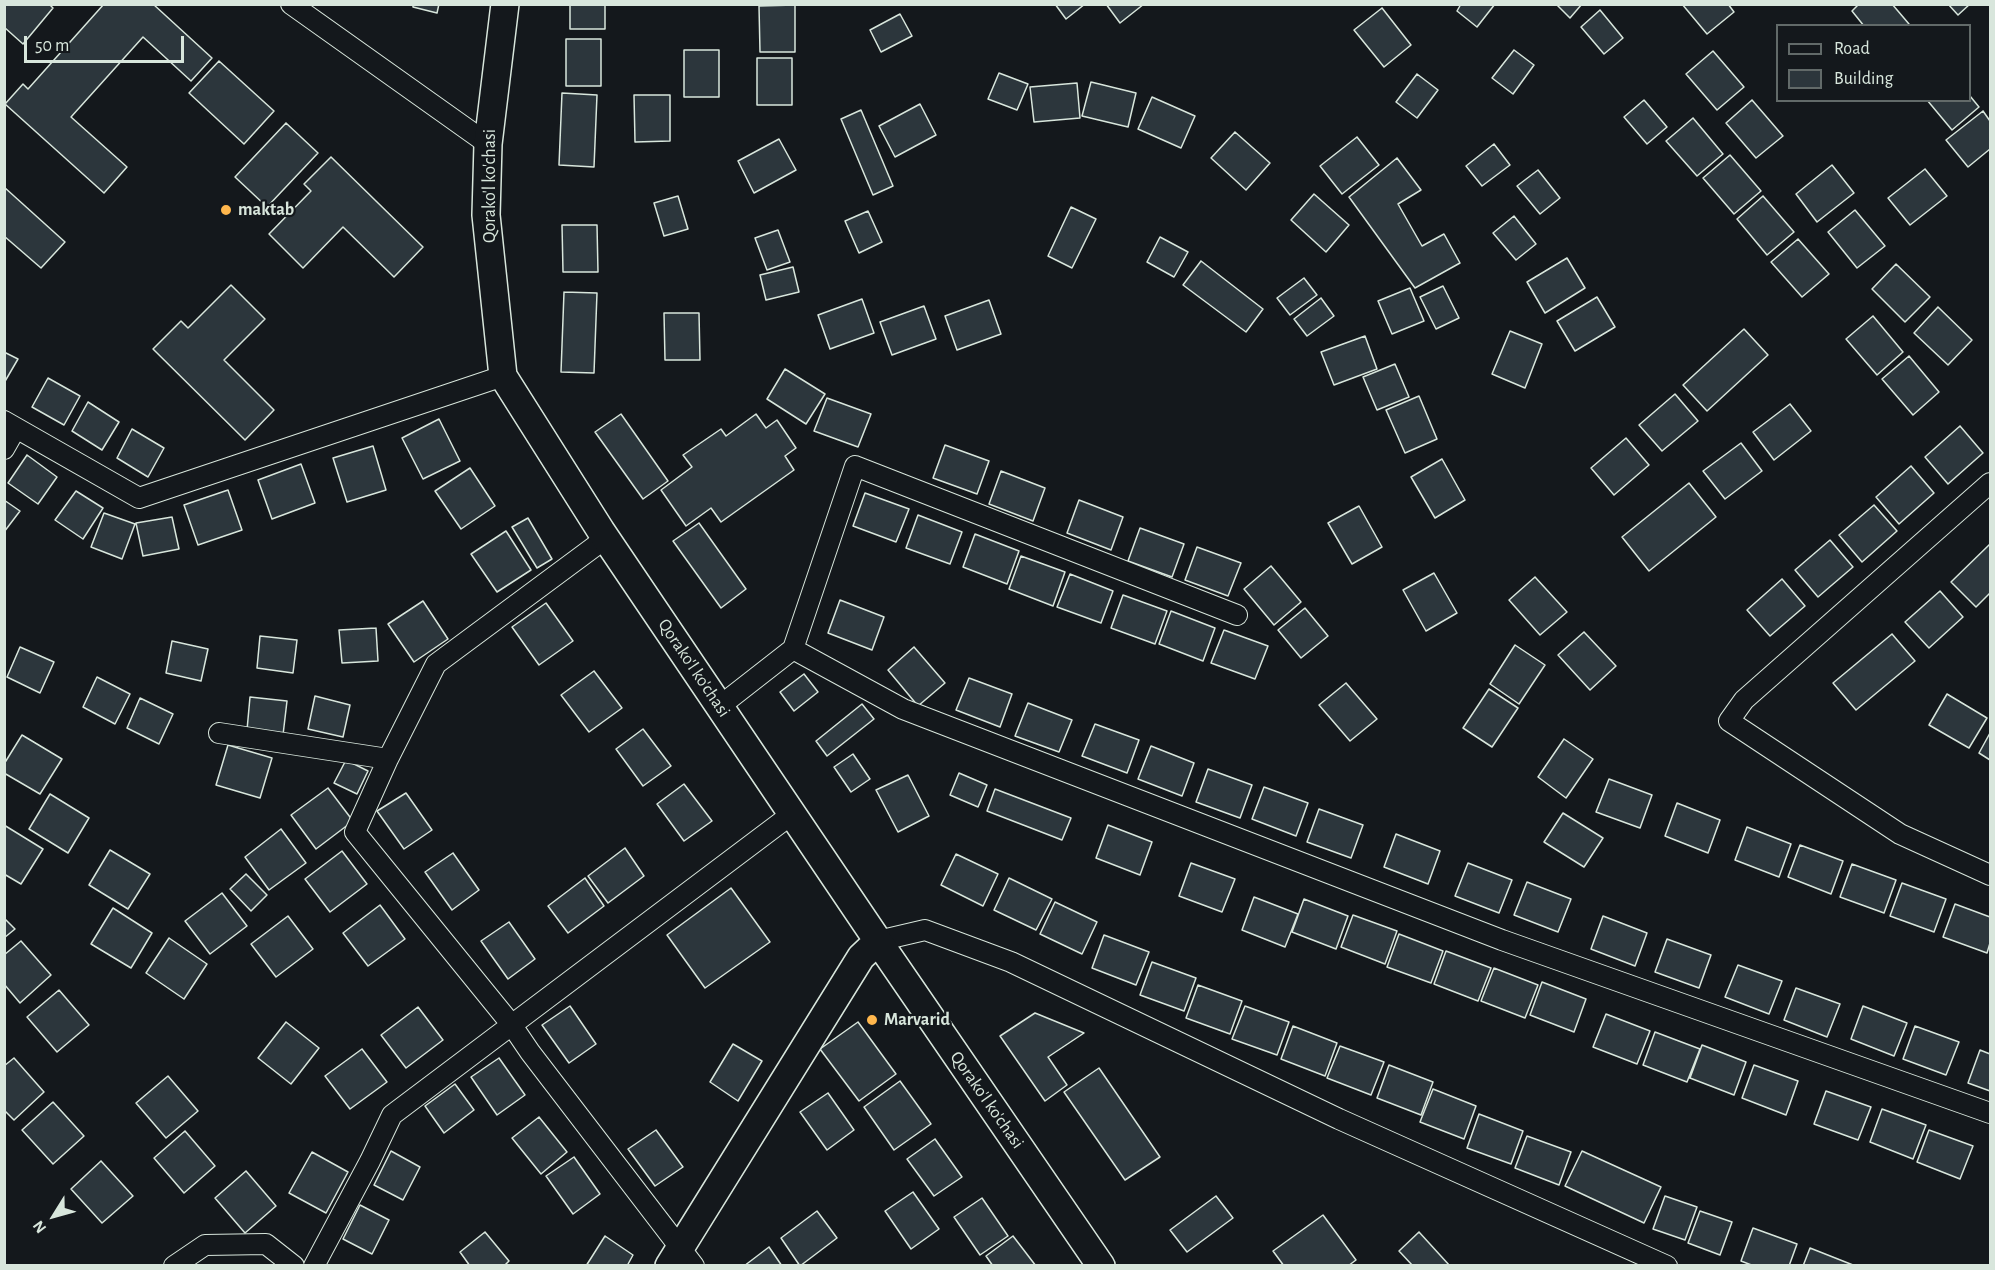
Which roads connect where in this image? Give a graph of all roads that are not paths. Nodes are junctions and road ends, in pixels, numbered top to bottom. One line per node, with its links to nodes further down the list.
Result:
1 (291, 4): 3 (street)
2 (505, 4): 3 (street, Qorako'l ko'chasi)
3 (488, 144): 4 (street, Qorako'l ko'chasi)
4 (503, 376): 5 (street); 8 (street, Qorako'l ko'chasi)
5 (10, 424): 6 (street)
6 (4, 449)
7 (1990, 483): 15 (street)
8 (606, 538): 11 (street, Qorako'l ko'chasi); 13 (street)
9 (1238, 615): 10 (street)
10 (793, 649): 11 (street); 18 (street)
11 (720, 706): 14 (street, Qorako'l ko'chasi)
12 (219, 733): 13 (street)
13 (388, 759): 17 (street)
14 (792, 814): 16 (street, Qorako'l ko'chasi); 17 (street)
15 (1990, 875)
16 (878, 941): 19 (street); 23 (street, Qorako'l ko'chasi); 24 (street)
17 (511, 1024): 19 (street); 22 (street)
18 (1990, 1113)
19 (681, 1259)
20 (174, 1266): 21 (street)
21 (294, 1266)
22 (315, 1266)
23 (1101, 1266)
24 (1668, 1266)

